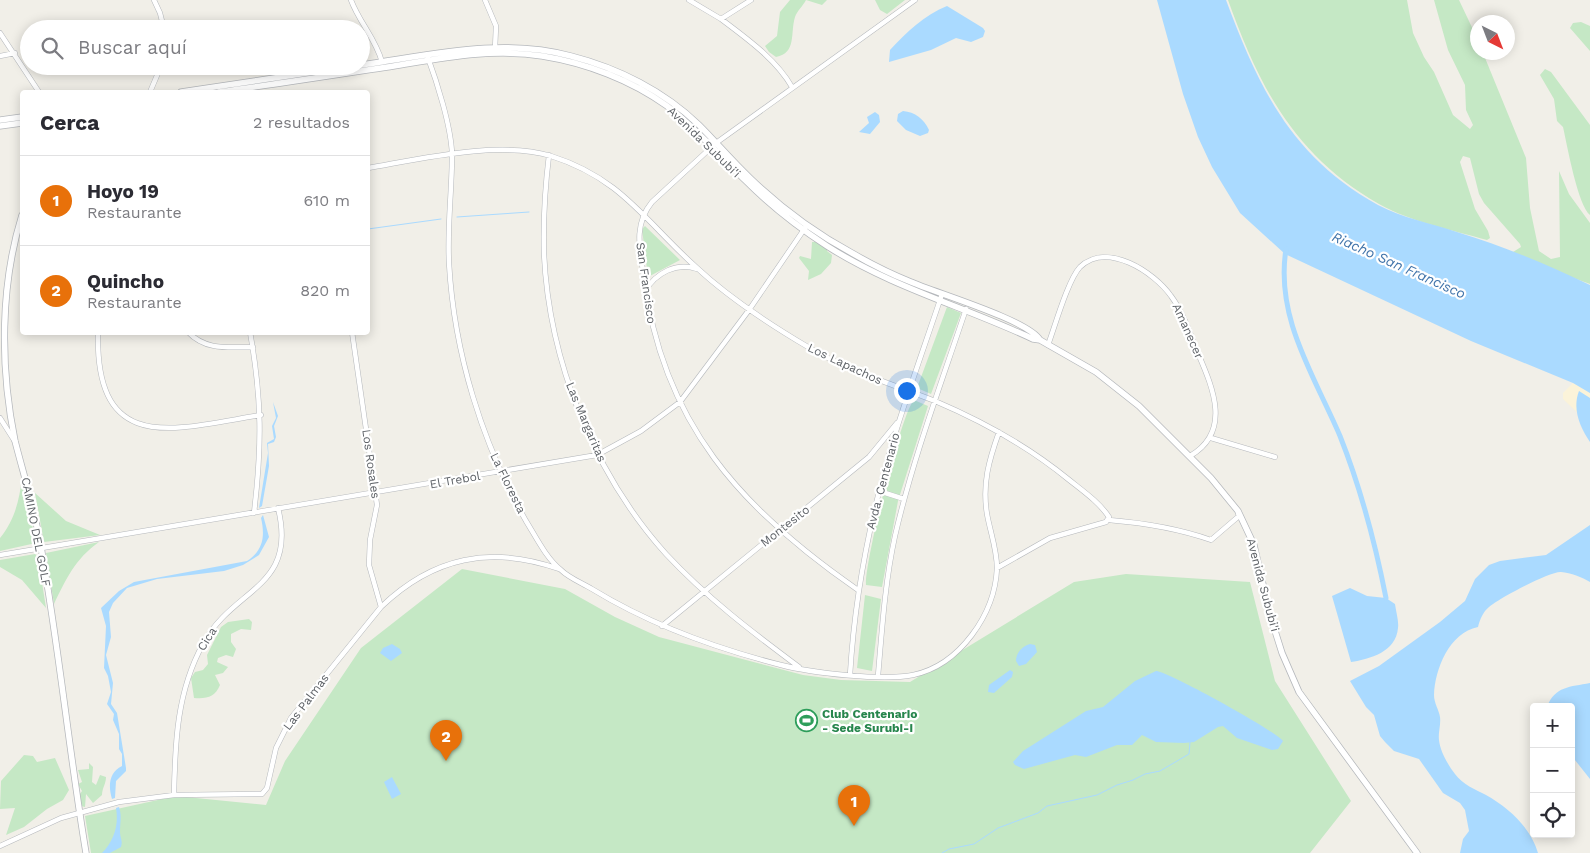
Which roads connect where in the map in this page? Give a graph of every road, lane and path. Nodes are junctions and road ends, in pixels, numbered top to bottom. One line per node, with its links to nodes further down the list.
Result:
1 (154, 0): 8 (street)
2 (351, 0): 9 (street)
3 (485, 0): 12 (street)
4 (689, 0): 7 (street)
5 (751, 0): 7 (street)
6 (915, 0): 24 (street)
7 (722, 19): 24 (street)
8 (162, 20)
9 (359, 20)
10 (0, 33): 13 (street)
11 (370, 36): 17 (street)
12 (495, 50): 15 (street, Avenida Sububi'i); 33 (street, Avenida Sububi'i)
13 (15, 53): 14 (street); 16 (street)
14 (0, 56)
15 (428, 58): 17 (street, Avenida Sububi'i); 19 (street, Avenida Sububi'i); 34 (street, La Floresta)
16 (20, 61)
17 (382, 62): 18 (street, Avenida Sububi'i)
18 (370, 64)
19 (370, 67)
20 (29, 75): 25 (street)
21 (157, 75): 26 (street)
22 (294, 75): 27 (street)
23 (324, 75): 28 (street, Avenida Sububi'i)
24 (792, 87): 33 (street)
25 (38, 90)
26 (151, 90)
27 (194, 90)
28 (231, 90)
29 (20, 117): 30 (street)
30 (0, 120)
31 (20, 123): 32 (street)
32 (0, 126)
33 (714, 145): 37 (street); 39 (street, Avenida Sububi'i)
34 (452, 154): 35 (street, Los Lapachos); 36 (street, Los Lapachos); 64 (street, La Floresta)
35 (549, 155): 37 (street, Los Lapachos); 61 (street, Las Margaritas)
36 (370, 168)
37 (642, 213): 40 (street, Los Lapachos); 41 (street, San Francisco)
38 (20, 220): 51 (street, CAMINO DEL GOLF)
39 (805, 227): 42 (street, Avenida Sububi'i); 44 (street, El Trebol)
40 (698, 269): 41 (street); 44 (street, Los Lapachos)
41 (645, 291): 53 (street, San Francisco)
42 (941, 297): 43 (street, Avenida Sububi'i); 52 (street, Avda. Centenario)
43 (967, 306): 49 (street, Avenida Sububi'i); 54 (street, Avda. Centenario)
44 (749, 310): 52 (street, Los Lapachos); 53 (street, El Trebol)
45 (98, 335): 55 (street)
46 (191, 335): 50 (street)
47 (251, 335): 50 (street)
48 (352, 335): 66 (street, Los Rosales)
49 (1048, 344): 59 (street, Amanecer); 62 (street, Avenida Sububi'i)
50 (253, 347): 55 (street)
51 (2, 371): 60 (street, CAMINO DEL GOLF)
52 (908, 392): 54 (street, Los Lapachos); 57 (street, Avda. Centenario)
53 (680, 402): 61 (street, El Trebol); 72 (street, San Francisco)
54 (935, 402): 58 (street, Los Lapachos); 67 (street, Avda. Centenario)
55 (261, 415): 70 (street)
56 (0, 418): 60 (street)
57 (900, 419): 65 (street, Avda. Centenario); 72 (street, Montesito)
58 (999, 432): 71 (street, Los Lapachos); 77 (street)
59 (1211, 438): 62 (street); 63 (street)
60 (16, 441): 73 (street, CAMINO DEL GOLF)
61 (597, 455): 64 (street, El Trebol); 80 (street, Las Margaritas)
62 (1190, 456): 69 (street, Avenida Sububi'i)
63 (1275, 457)
64 (502, 472): 66 (street, El Trebol); 74 (street, La Floresta)
65 (880, 491): 67 (street); 79 (street, Avda. Centenario)
66 (376, 493): 68 (street, El Trebol); 81 (street, Los Rosales)
67 (904, 499): 87 (street, Avda. Centenario)
68 (278, 508): 70 (street, El Trebol); 88 (street, Cica)
69 (1238, 511): 71 (street); 92 (street, Avenida Sububi'i)
70 (254, 513): 73 (street, El Trebol)
71 (1109, 520): 77 (street)
72 (780, 531): 79 (street, San Francisco); 80 (street, Montesito)
73 (41, 547): 75 (street, El Trebol); 89 (street, CAMINO DEL GOLF)
74 (545, 552): 76 (street); 78 (street, La Floresta)
75 (0, 555)
76 (539, 561): 78 (street, Las Palmas); 82 (street, Las Palmas)
77 (997, 568): 87 (street, La Floresta)
78 (560, 570): 84 (street, La Floresta)
79 (858, 590): 86 (street, Avda. Centenario)
80 (703, 591): 84 (street, Montesito); 85 (street, Las Margaritas)
81 (378, 594): 82 (street); 83 (street, Los Rosales)
82 (394, 595): 83 (street, Las Palmas)
83 (381, 607): 88 (street, Las Palmas)
84 (662, 626): 85 (street, La Floresta)
85 (802, 669): 86 (street, La Floresta)
86 (850, 675): 87 (street, La Floresta)
87 (878, 676)
88 (174, 794): 89 (street, Las Palmas)
89 (79, 812): 90 (street, Las Palmas); 91 (street, CAMINO DEL GOLF)
90 (0, 846)
91 (86, 853)
92 (1417, 853)

